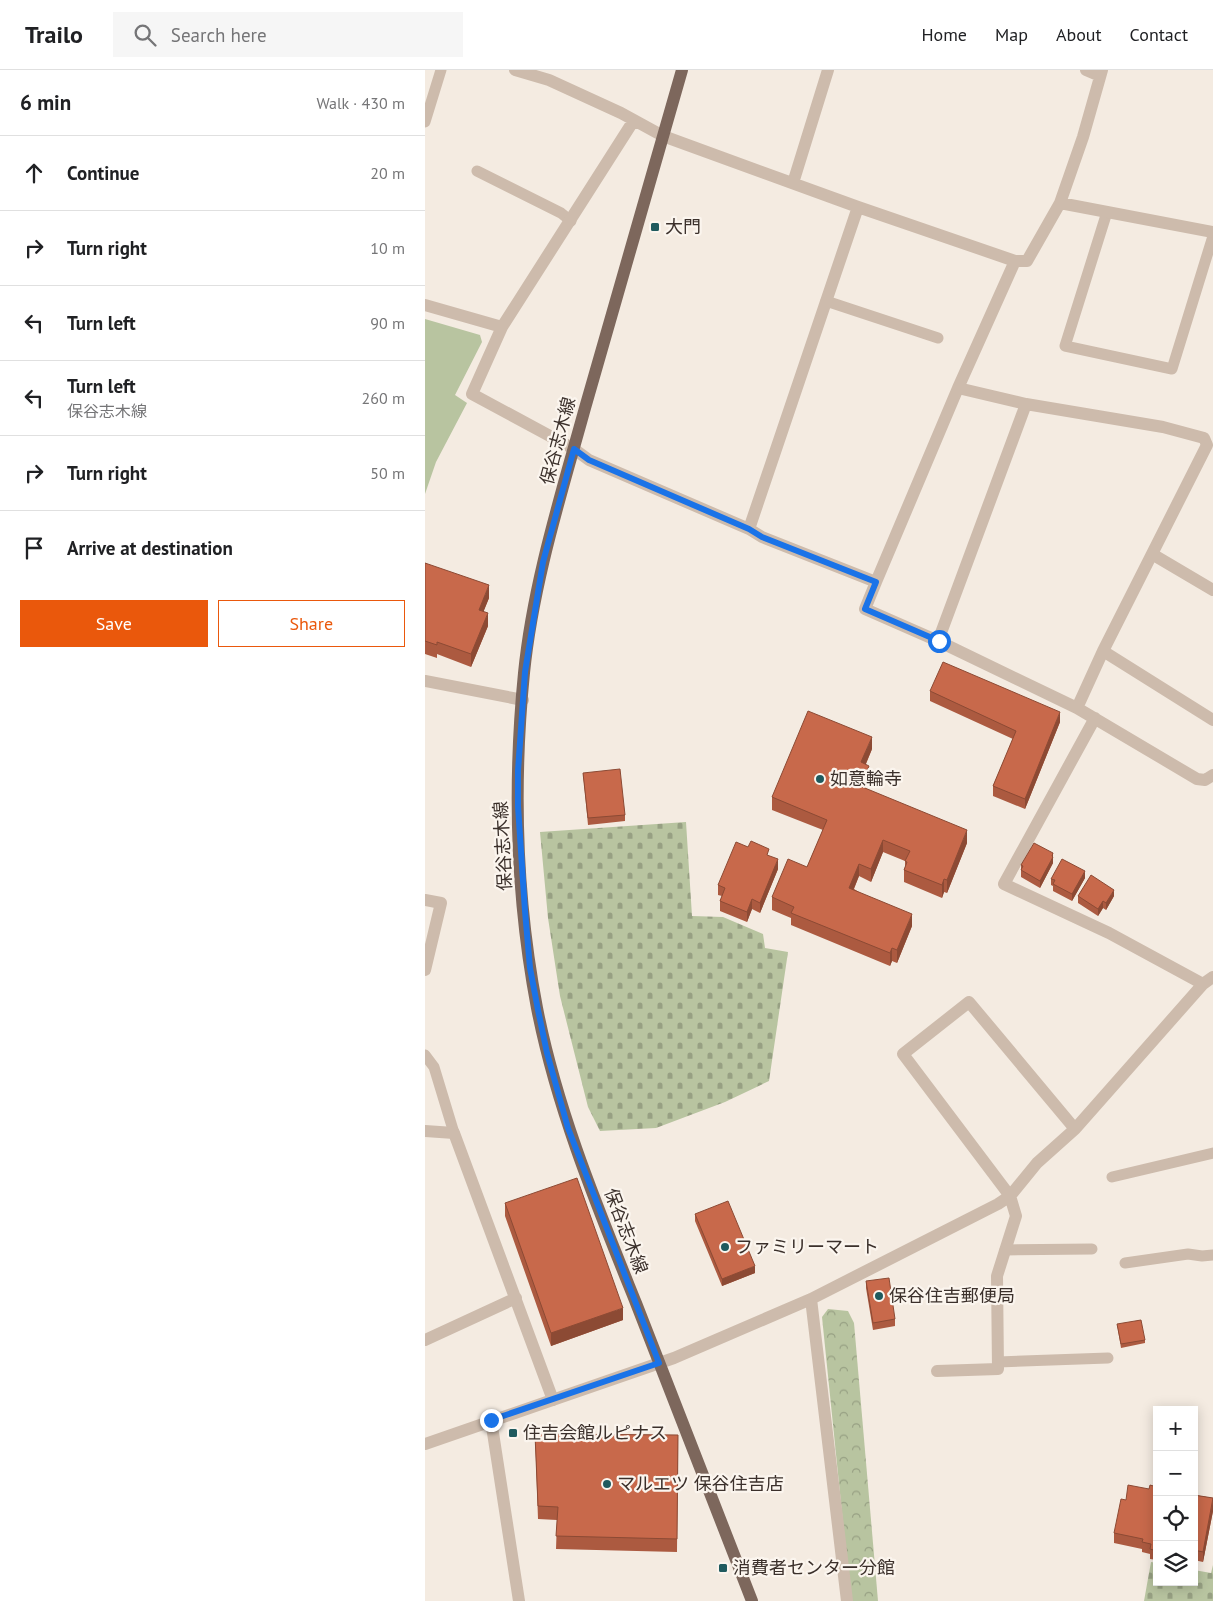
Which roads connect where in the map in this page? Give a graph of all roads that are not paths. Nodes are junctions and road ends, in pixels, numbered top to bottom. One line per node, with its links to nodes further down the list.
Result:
1 (441, 70): 8 (lane)
2 (515, 70): 7 (street)
3 (682, 70): 9 (main road, 保谷志木線)
4 (828, 70): 11 (street)
5 (1087, 70): 6 (street)
6 (1101, 73): 12 (street)
7 (634, 120): 9 (street); 15 (street)
8 (425, 122)
9 (663, 136): 11 (street); 26 (main road, 保谷志木線)
10 (477, 171): 15 (lane)
11 (793, 183): 13 (street)
12 (1059, 203): 14 (street); 18 (street)
13 (858, 207): 18 (street); 19 (street)
14 (1107, 212): 16 (street); 17 (lane)
15 (571, 221): 21 (street)
16 (1213, 232)
17 (1213, 236)
18 (1015, 261): 23 (street)
19 (826, 301): 22 (lane); 27 (street)
20 (425, 305): 21 (street)
21 (502, 328): 26 (street)
22 (938, 338)
23 (958, 388): 24 (street); 29 (street)
24 (1026, 404): 25 (street); 31 (street)
25 (1210, 447): 28 (street)
26 (574, 449): 27 (street); 34 (main road, 保谷志木線)
27 (749, 529): 29 (street)
28 (1152, 554): 30 (street); 32 (street)
29 (876, 582): 31 (street)
30 (1213, 590)
31 (939, 641): 35 (street)
32 (1103, 651): 35 (street); 37 (street)
33 (425, 681): 34 (street)
34 (523, 700): 58 (main road, 保谷志木線)
35 (1077, 708): 36 (street)
36 (1095, 718): 38 (street); 41 (street)
37 (1213, 720)
38 (1213, 775)
39 (425, 900): 40 (street)
40 (425, 970)
41 (1208, 980): 43 (street)
42 (425, 1055): 45 (lane)
43 (1075, 1129): 48 (street); 48 (street)
44 (425, 1131): 45 (street)
45 (454, 1133): 53 (street)
46 (1213, 1153): 47 (lane)
47 (1111, 1177)
48 (1010, 1196): 50 (street); 54 (street)
49 (1092, 1249): 50 (lane)
50 (1005, 1250): 57 (street)
51 (1213, 1255): 52 (lane)
52 (1125, 1263)
53 (516, 1298): 55 (street); 60 (street)
54 (811, 1298): 58 (street); 65 (street)
55 (425, 1340)
56 (1108, 1358): 57 (lane)
57 (998, 1362): 59 (street)
58 (659, 1363): 60 (street); 64 (main road, 保谷志木線)
59 (937, 1371)
60 (553, 1400): 61 (street)
61 (491, 1420): 62 (street); 63 (street)
62 (425, 1444)
63 (519, 1601)
64 (752, 1601)
65 (847, 1601)

